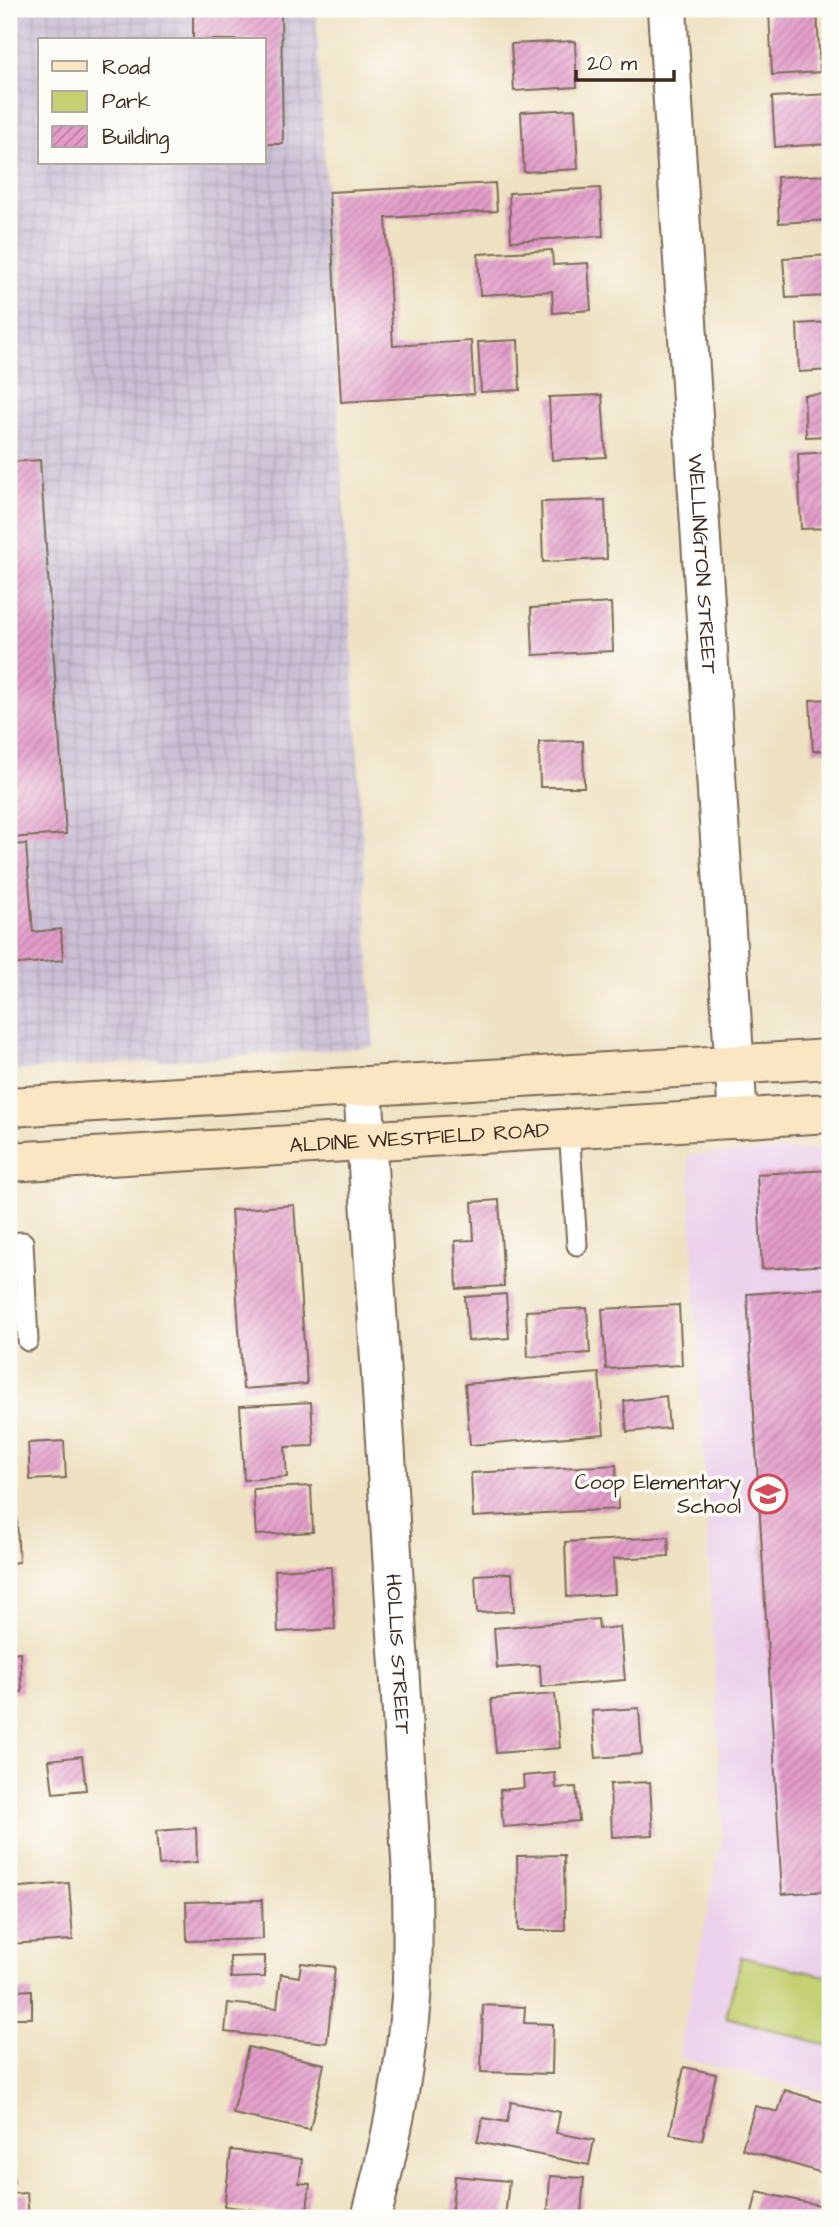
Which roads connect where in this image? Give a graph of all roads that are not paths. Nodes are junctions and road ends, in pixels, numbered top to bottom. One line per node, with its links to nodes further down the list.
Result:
1 (667, 9): 3 (street, WELLINGTON STREET)
2 (830, 1059): 3 (main road)
3 (734, 1065): 4 (main road); 8 (street, WELLINGTON STREET)
4 (363, 1086): 5 (main road); 10 (street, HOLLIS STREET)
5 (119, 1100): 6 (main road); 11 (main road)
6 (9, 1107)
7 (830, 1114): 8 (main road, ALDINE WESTFIELD ROAD)
8 (738, 1119): 9 (main road, ALDINE WESTFIELD ROAD)
9 (569, 1129): 10 (main road, ALDINE WESTFIELD ROAD); 14 (lane)
10 (367, 1140): 11 (main road, ALDINE WESTFIELD ROAD); 16 (street, HOLLIS STREET)
11 (123, 1155): 12 (main road, ALDINE WESTFIELD ROAD)
12 (9, 1162)
13 (9, 1243): 15 (lane)
14 (577, 1245)
15 (28, 1341)
16 (371, 2218)

